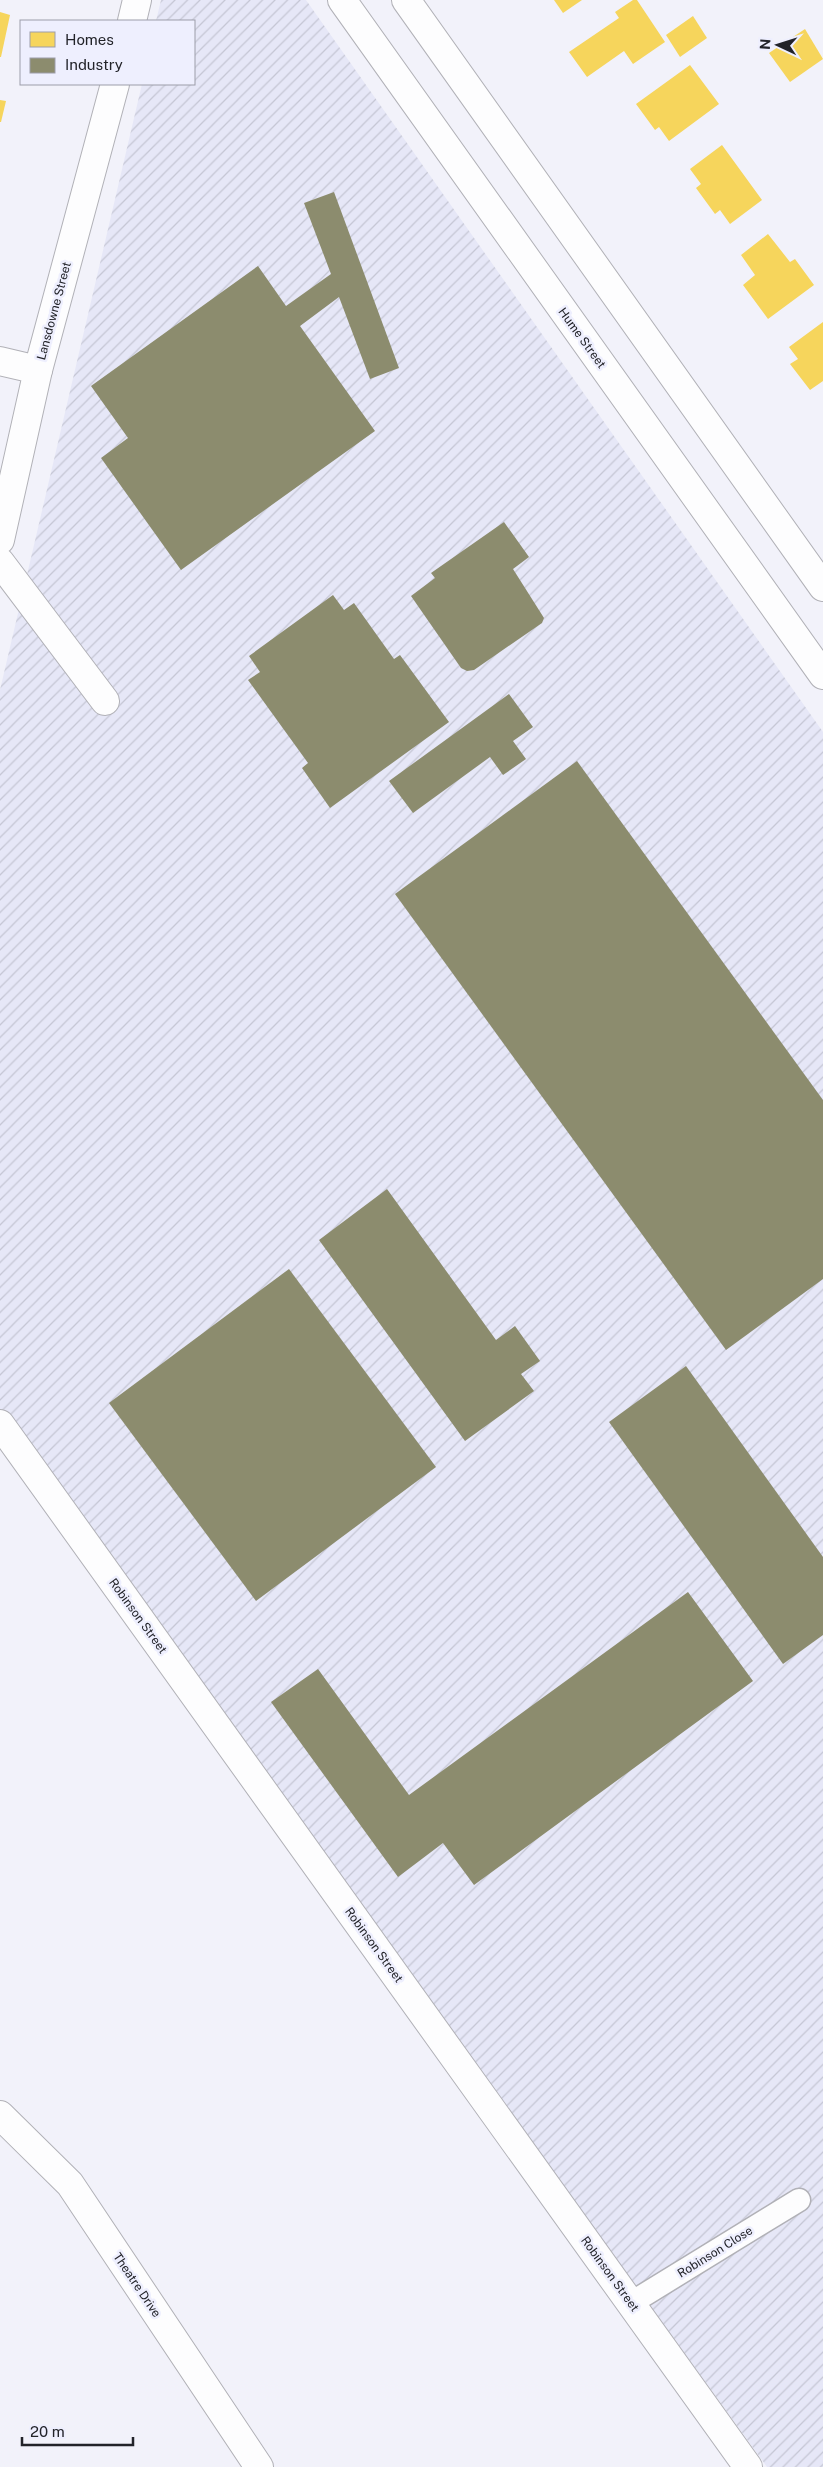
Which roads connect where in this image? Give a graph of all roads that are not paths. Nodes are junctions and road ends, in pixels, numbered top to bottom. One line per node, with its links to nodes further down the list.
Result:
1 (137, 0): 4 (street)
2 (342, 0): 11 (street, Hume Street)
3 (406, 0): 10 (street)
4 (132, 20)
5 (115, 85): 7 (street, Lansdowne Street)
6 (0, 361): 7 (street)
7 (38, 370): 8 (street, Lansdowne Street)
8 (0, 540)
9 (0, 562): 12 (street)
10 (823, 587)
11 (823, 675)
12 (105, 701)
13 (0, 1424): 16 (street, Robinson Street)
14 (0, 2115): 17 (street, Theatre Drive)
15 (799, 2200): 16 (lane, Robinson Close)
16 (631, 2303): 18 (street, Robinson Street)
17 (258, 2467)
18 (748, 2467)

